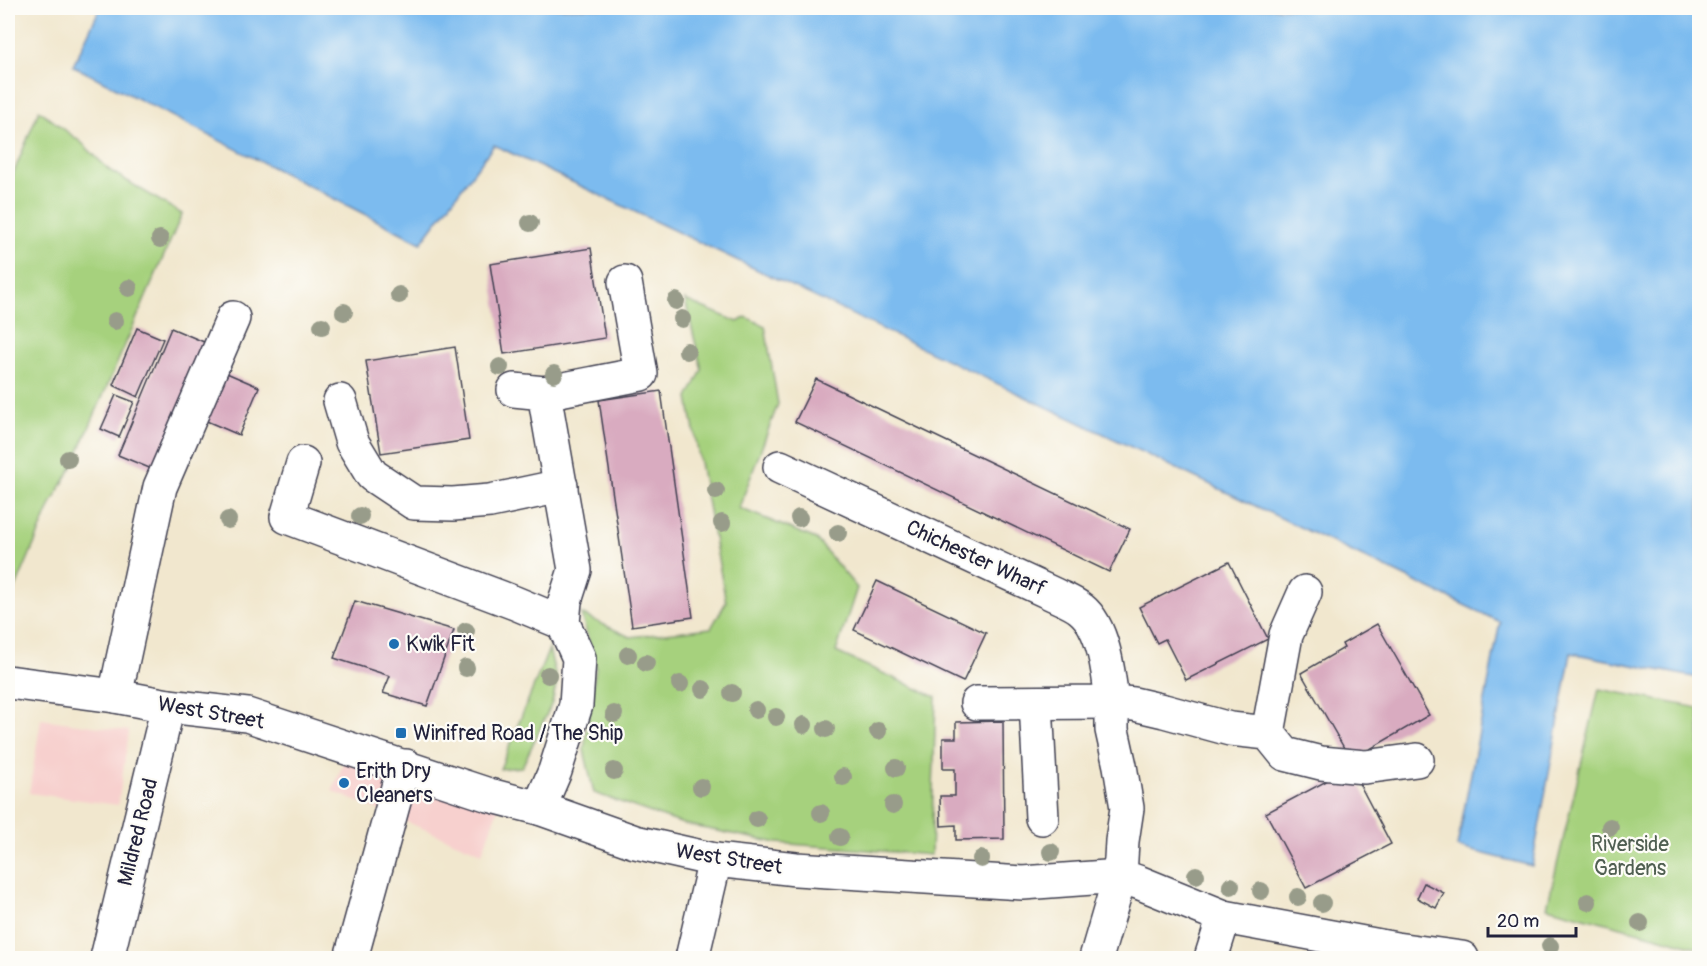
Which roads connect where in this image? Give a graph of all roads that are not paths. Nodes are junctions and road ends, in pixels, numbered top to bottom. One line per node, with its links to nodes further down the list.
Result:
1 (625, 282): 6 (street)
2 (233, 318): 10 (street)
3 (340, 401): 6 (street)
4 (303, 463): 8 (street)
5 (780, 467): 11 (street, Chichester Wharf)
6 (561, 486): 8 (street)
7 (1305, 592): 15 (street)
8 (563, 623): 18 (street)
9 (8, 682): 10 (street, West Street)
10 (115, 696): 14 (street, West Street)
11 (1112, 702): 13 (street); 15 (street); 21 (street, Chichester Wharf)
12 (977, 703): 13 (street)
13 (1036, 703): 19 (street)
14 (168, 706): 17 (street, West Street); 24 (street, Mildred Road)
15 (1268, 732): 16 (street)
16 (1417, 760)
17 (406, 766): 18 (street, West Street); 25 (street)
18 (539, 808): 20 (street, West Street)
19 (1042, 818)
20 (715, 860): 21 (street, West Street); 26 (street)
21 (1120, 876): 22 (street, West Street); 27 (street, Chichester Wharf)
22 (1224, 917): 23 (street, West Street); 28 (street)
23 (1394, 954): 29 (street, West Street)
24 (107, 958)
25 (351, 958)
26 (692, 958)
27 (1096, 958)
28 (1211, 958)
29 (1462, 958)

